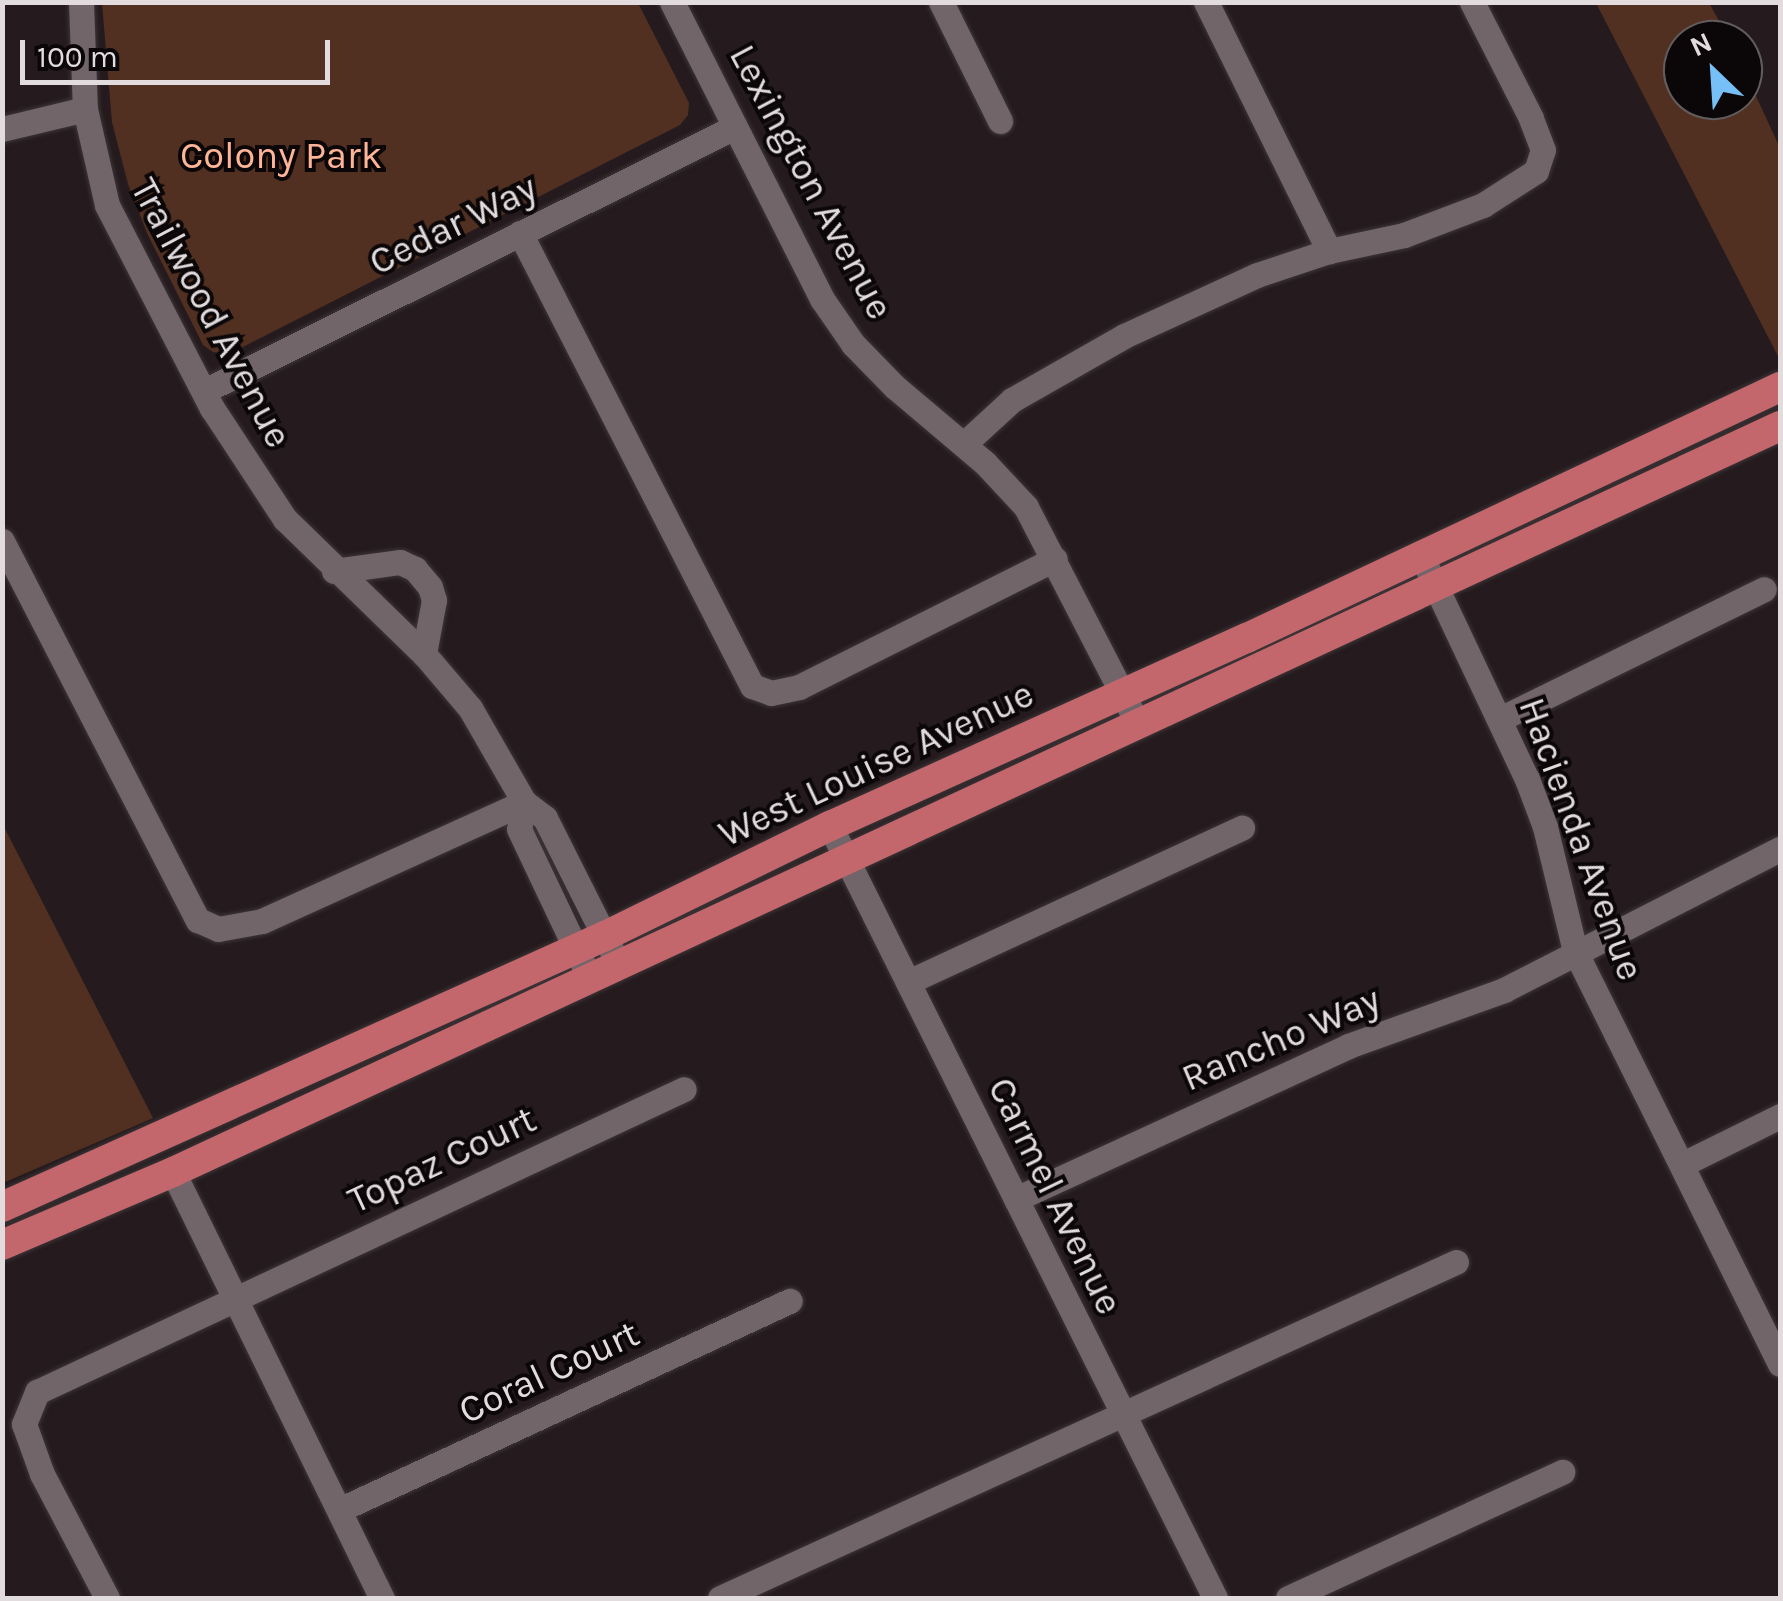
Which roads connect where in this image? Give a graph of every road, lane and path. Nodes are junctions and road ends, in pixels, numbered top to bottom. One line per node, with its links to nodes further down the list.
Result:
1 (81, 2): 6 (street, Trailwood Avenue)
2 (672, 2): 8 (street, Lexington Avenue)
3 (941, 2): 7 (street)
4 (1206, 2): 11 (street)
5 (1472, 2): 11 (street)
6 (86, 109): 9 (street); 13 (street, Trailwood Avenue)
7 (1000, 121)
8 (735, 127): 10 (street, Cedar Way); 15 (street, Lexington Avenue)
9 (2, 130)
10 (520, 233): 13 (street, Cedar Way); 18 (street)
11 (1329, 251): 15 (street)
12 (1780, 387): 17 (main road, West Louise Avenue)
13 (204, 390): 19 (street, Trailwood Avenue)
14 (1780, 426): 20 (main road, West Louise Avenue)
15 (964, 444): 18 (street, Lexington Avenue)
16 (2, 541): 26 (street)
17 (1420, 554): 20 (street, Hacienda Avenue); 23 (main road, West Louise Avenue)
18 (1055, 559): 23 (street, Lexington Avenue)
19 (334, 570): 22 (street, Trailwood Avenue); 22 (street)
20 (1434, 584): 24 (street, Hacienda Avenue); 25 (main road, West Louise Avenue)
21 (1764, 590): 24 (street)
22 (424, 654): 26 (street, Trailwood Avenue)
23 (1124, 694): 25 (street, Lexington Avenue); 27 (main road, West Louise Avenue)
24 (1500, 720): 32 (street, Hacienda Avenue)
25 (1138, 724): 30 (main road, West Louise Avenue)
26 (524, 802): 31 (street, Trailwood Avenue); 33 (street, Trailwood Avenue)
27 (830, 826): 30 (street, Carmel Avenue); 31 (main road, West Louise Avenue)
28 (1242, 828): 34 (street)
29 (1780, 849): 32 (street, Rancho Way)
30 (846, 857): 31 (main road, West Louise Avenue); 34 (street, Carmel Avenue)
31 (611, 949): 33 (main road, West Louise Avenue)
32 (1576, 951): 37 (street, Hacienda Avenue); 39 (street, Rancho Way)
33 (582, 962): 38 (main road, West Louise Avenue); 40 (main road, West Louise Avenue)
34 (908, 982): 39 (street, Carmel Avenue)
35 (684, 1089): 43 (street, Topaz Court)
36 (1780, 1116): 37 (street)
37 (1683, 1164): 45 (street, Hacienda Avenue)
38 (173, 1172): 41 (main road, West Louise Avenue); 43 (street)
39 (1016, 1199): 46 (street, Carmel Avenue)
40 (2, 1207)
41 (2, 1245)
42 (1456, 1262): 46 (street)
43 (233, 1299): 47 (street, Topaz Court); 49 (street)
44 (790, 1301): 49 (street, Coral Court)
45 (1780, 1364)
46 (1121, 1416): 52 (street); 53 (street, Carmel Avenue)
47 (13, 1424): 50 (street)
48 (1562, 1472): 54 (street)
49 (339, 1510): 51 (street)
50 (108, 1598)
51 (382, 1598)
52 (720, 1598)
53 (1215, 1598)
54 (1288, 1598)

